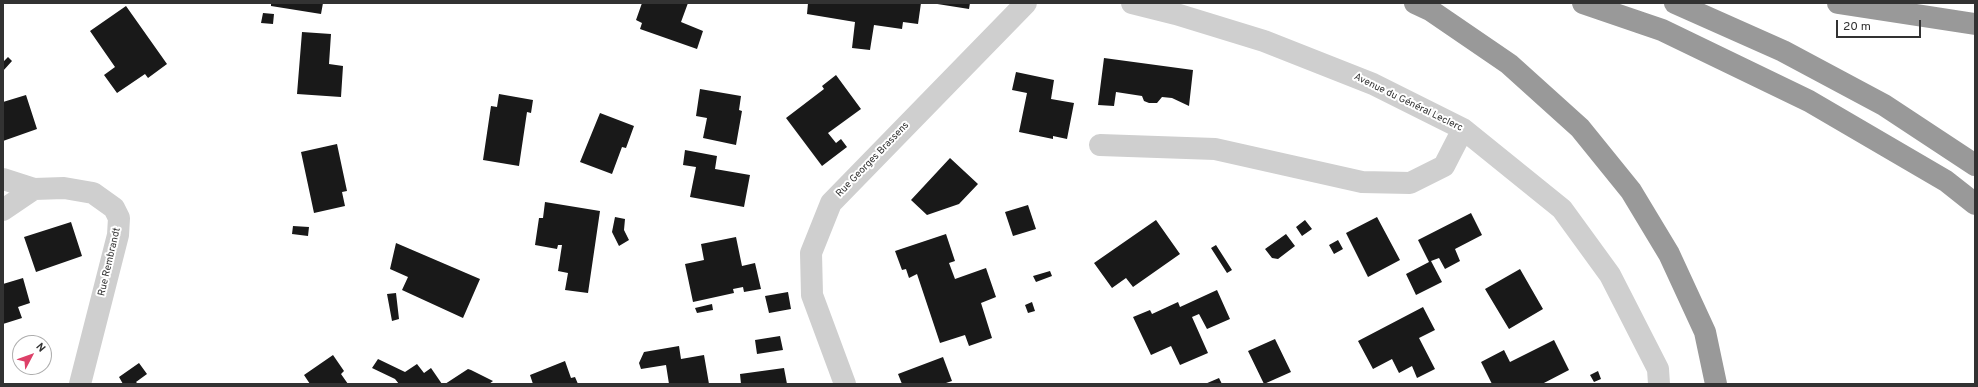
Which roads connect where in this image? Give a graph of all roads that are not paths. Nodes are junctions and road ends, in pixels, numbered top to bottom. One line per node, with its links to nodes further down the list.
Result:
1 (1132, 3): 8 (street, Avenue du Général Leclerc)
2 (1415, 3): 18 (highway)
3 (1583, 3): 13 (highway)
4 (1675, 3): 10 (highway)
5 (1838, 3): 7 (highway)
6 (1020, 9): 16 (street, Rue Georges Brassens)
7 (1975, 24)
8 (1463, 129): 9 (street); 17 (street, Avenue du Général Leclerc)
9 (1100, 145)
10 (1975, 165)
11 (3, 179): 12 (street, Rue Rembrandt)
12 (34, 189): 14 (street); 15 (street, Rue Rembrandt)
13 (1975, 204)
14 (3, 210)
15 (80, 384)
16 (845, 384)
17 (1659, 384)
18 (1716, 384)

